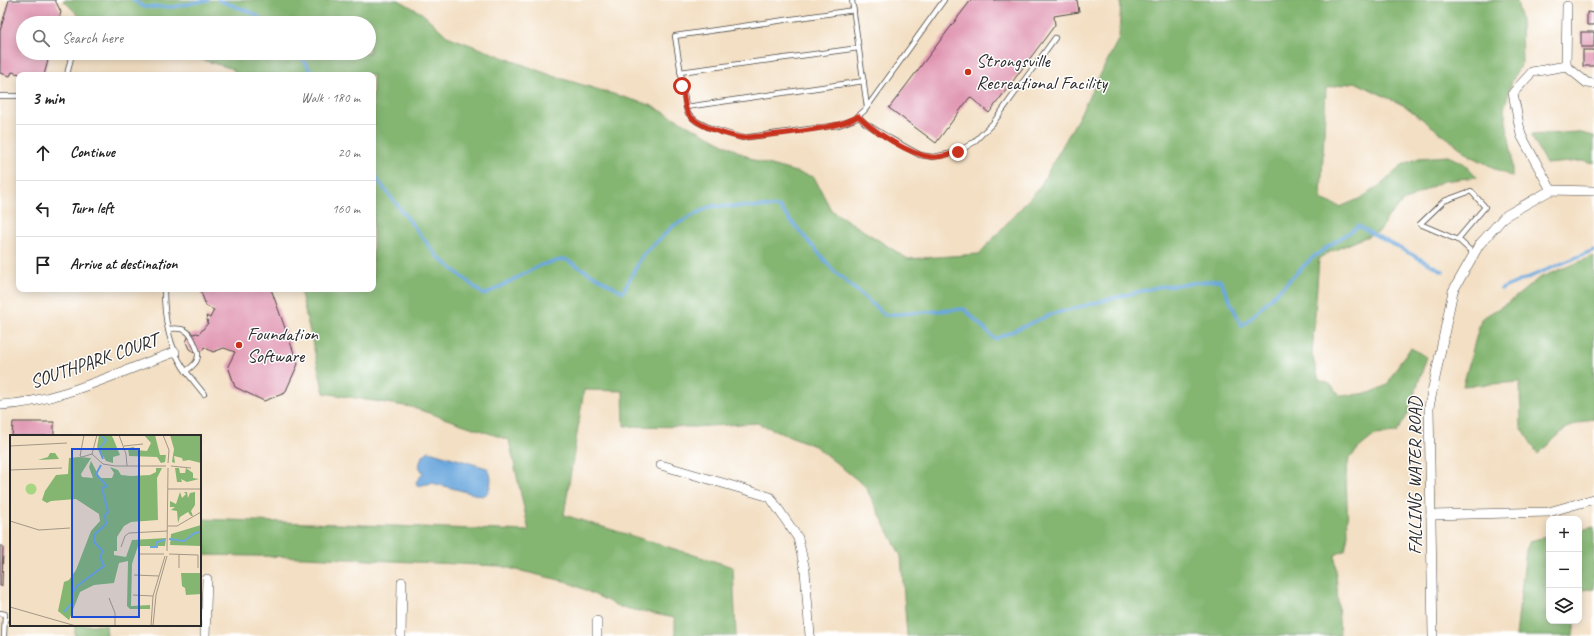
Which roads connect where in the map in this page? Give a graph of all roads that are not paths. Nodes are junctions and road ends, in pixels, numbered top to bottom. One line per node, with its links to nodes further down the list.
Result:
1 (852, 0): 4 (lane)
2 (944, 0): 16 (lane)
3 (1568, 6): 8 (street)
4 (854, 10): 6 (lane); 10 (lane)
5 (1055, 38): 17 (lane)
6 (859, 48): 10 (lane); 11 (lane)
7 (70, 60): 9 (lane)
8 (1566, 66): 12 (street); 18 (street)
9 (68, 72)
10 (680, 72): 15 (lane)
11 (864, 81): 15 (lane); 16 (lane)
12 (1594, 84)
13 (0, 96): 14 (lane)
14 (16, 96)
15 (686, 107): 17 (lane)
16 (867, 107): 17 (lane)
17 (858, 116)
18 (1551, 190): 19 (street); 21 (street, FALLING WATER ROAD)
19 (1594, 191)
20 (1457, 240): 20 (lane); 21 (lane)
21 (1474, 254): 30 (street, FALLING WATER ROAD)
22 (164, 292): 23 (lane)
23 (168, 329): 24 (lane); 25 (lane)
24 (175, 352): 25 (lane); 27 (street, SOUTHPARK COURT)
25 (186, 371): 26 (lane)
26 (204, 394)
27 (0, 405)
28 (661, 465): 39 (street)
29 (1594, 499): 30 (street)
30 (1431, 515): 40 (street, FALLING WATER ROAD)
31 (207, 579): 36 (street)
32 (402, 582): 37 (street)
33 (0, 613): 35 (lane)
34 (597, 621): 38 (street)
35 (4, 636)
36 (205, 636)
37 (401, 636)
38 (597, 636)
39 (810, 636)
40 (1433, 636)

